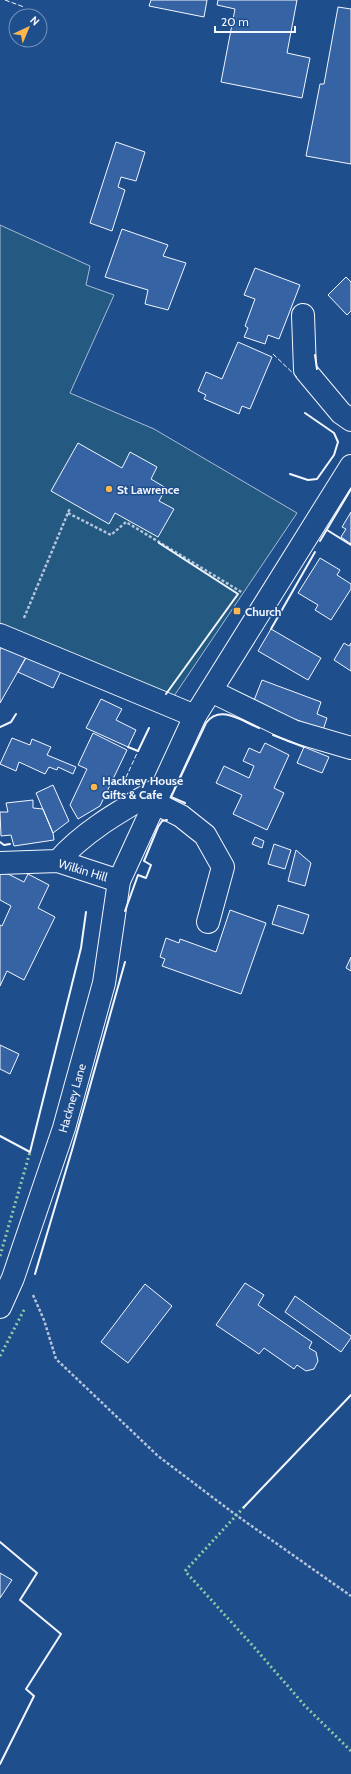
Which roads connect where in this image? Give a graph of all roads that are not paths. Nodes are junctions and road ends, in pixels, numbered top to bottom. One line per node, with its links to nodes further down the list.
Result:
1 (303, 315): 2 (main road)
2 (351, 420)
3 (351, 466): 5 (main road, Hackney Lane)
4 (0, 634): 6 (main road)
5 (211, 691): 6 (main road, Hackney Lane); 7 (main road)
6 (196, 716): 8 (main road, Hackney Lane)
7 (351, 748)
8 (159, 794): 9 (main road); 11 (main road, Hackney Lane); 12 (main road)
9 (58, 862): 10 (main road, Wilkin Hill); 11 (main road, Wilkin Hill)
10 (0, 863)
11 (119, 881): 13 (main road, Hackney Lane)
12 (208, 922)
13 (0, 1307)

